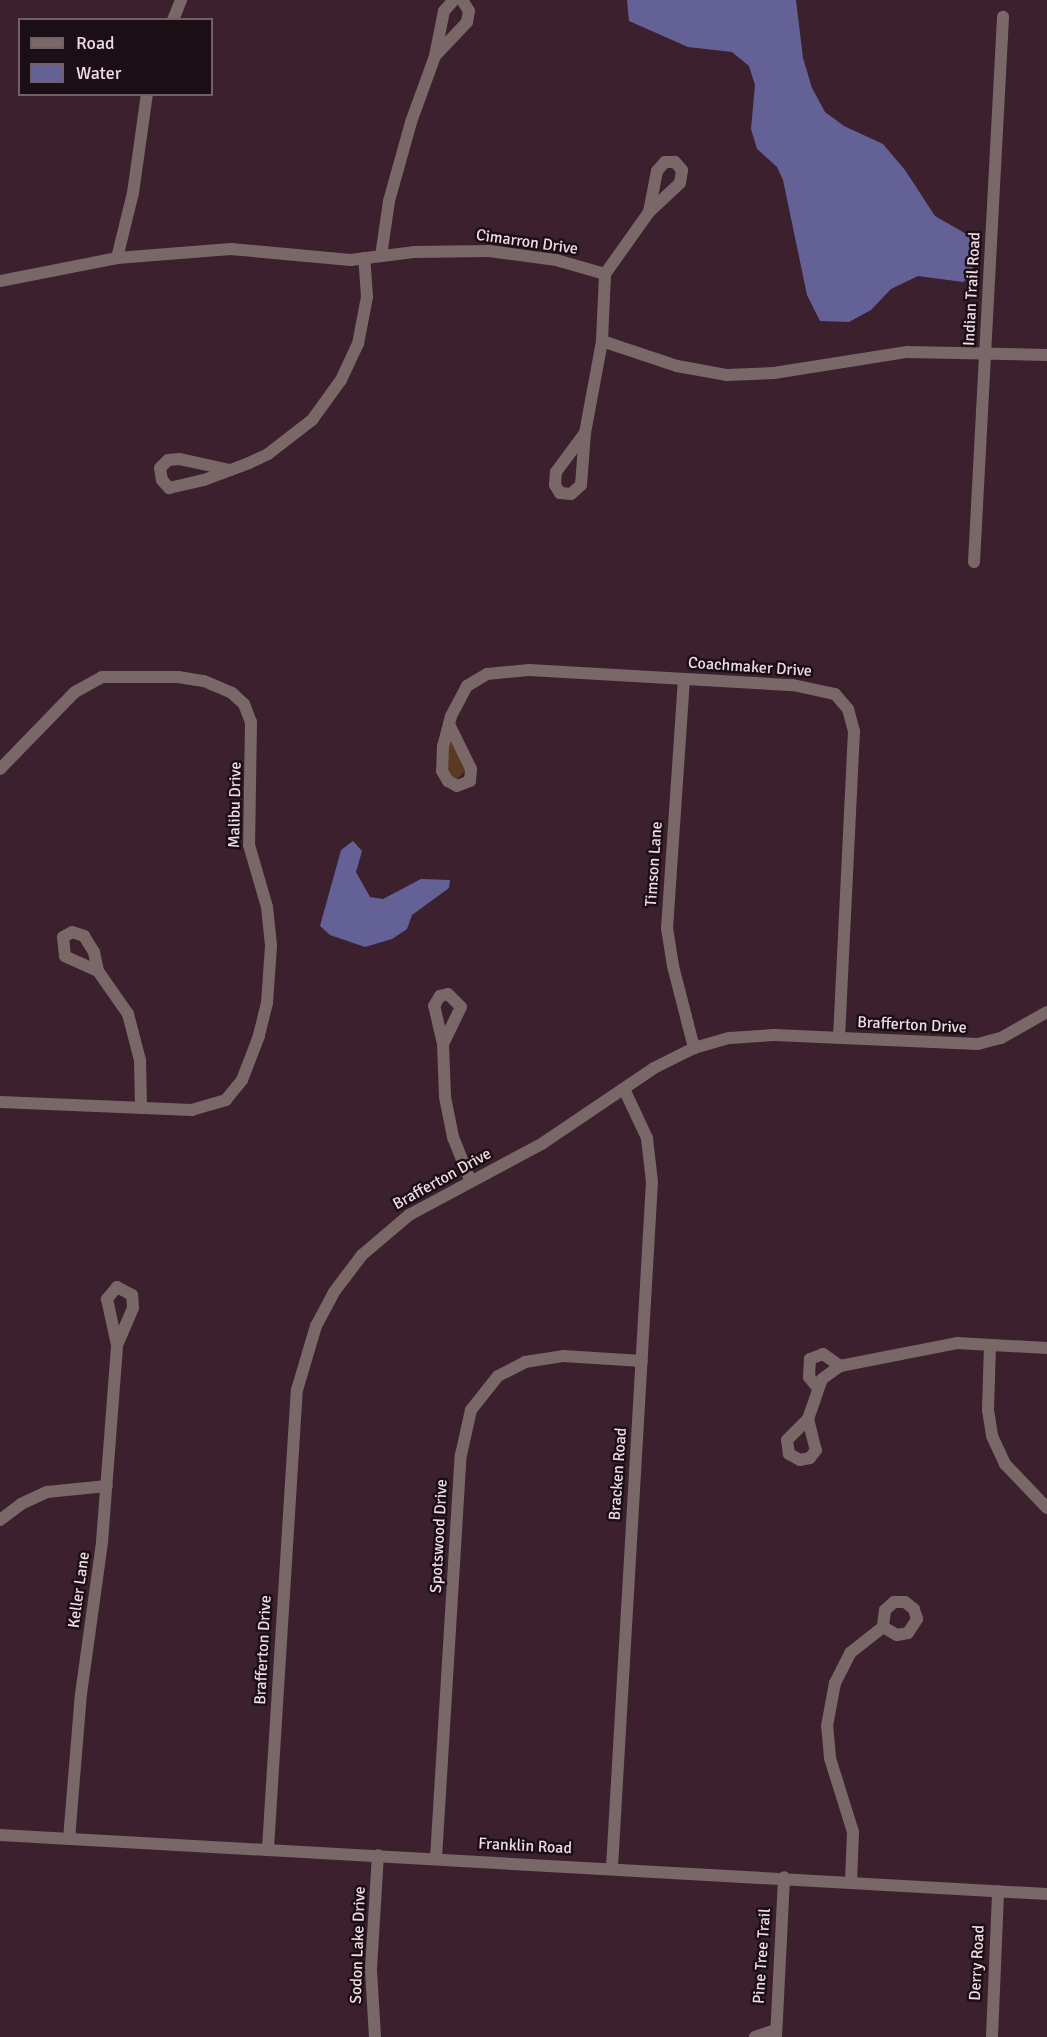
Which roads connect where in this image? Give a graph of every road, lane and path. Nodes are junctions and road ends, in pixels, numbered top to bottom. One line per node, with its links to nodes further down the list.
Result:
1 (182, 0): 5 (street)
2 (454, 0): 6 (street)
3 (462, 0): 6 (street)
4 (1003, 17): 15 (street, Indian Trail Road)
5 (173, 18)
6 (435, 56): 9 (street)
7 (147, 96): 10 (street)
8 (649, 212): 12 (street)
9 (381, 256): 11 (street, Cimarron Drive); 12 (street, Cimarron Drive)
10 (117, 258): 11 (street, Cimarron Drive); 13 (street, Cimarron Drive)
11 (364, 258): 18 (street)
12 (605, 274): 14 (street)
13 (0, 281)
14 (602, 340): 15 (street); 17 (street)
15 (985, 351): 16 (street); 19 (street, Indian Trail Road)
16 (1047, 355)
17 (585, 433)
18 (230, 470): 18 (street)
19 (974, 562)
20 (684, 679): 21 (street, Coachmaker Drive); 25 (street, Coachmaker Drive); 27 (street, Timson Lane)
21 (449, 724)
22 (0, 769): 30 (street, Malibu Drive)
23 (98, 971): 30 (street)
24 (1047, 1012): 25 (street, Brafferton Drive)
25 (839, 1038): 27 (street, Brafferton Drive)
26 (443, 1044): 31 (street)
27 (694, 1048): 28 (street, Brafferton Drive)
28 (624, 1089): 31 (street, Brafferton Drive); 35 (street, Bracken Road)
29 (0, 1102): 30 (street, Malibu Drive)
30 (141, 1108)
31 (470, 1180): 45 (street, Brafferton Drive)
32 (117, 1345): 39 (street, Keller Lane)
33 (990, 1345): 34 (street); 36 (street); 40 (street)
34 (1047, 1348)
35 (642, 1361): 47 (street, Spotswood Drive); 48 (street, Bracken Road)
36 (840, 1366): 37 (street); 37 (street)
37 (818, 1387): 38 (street)
38 (808, 1419)
39 (106, 1486): 41 (street); 44 (street, Keller Lane)
40 (1047, 1508)
41 (0, 1520)
42 (883, 1627): 50 (street)
43 (0, 1835): 44 (street, Franklin Road)
44 (69, 1839): 45 (street, Franklin Road)
45 (268, 1848): 46 (street, Franklin Road)
46 (378, 1854): 47 (street, Franklin Road); 54 (street, Sodon Lake Drive)
47 (436, 1858): 48 (street, Franklin Road)
48 (612, 1867): 49 (street, Franklin Road)
49 (784, 1877): 50 (street, Franklin Road); 53 (street, Pine Tree Trail)
50 (852, 1882): 51 (street, Franklin Road)
51 (998, 1891): 52 (street, Franklin Road); 56 (street, Derry Road)
52 (1047, 1894)
53 (775, 2033): 55 (street)
54 (375, 2037)
55 (755, 2037)
56 (992, 2037)

